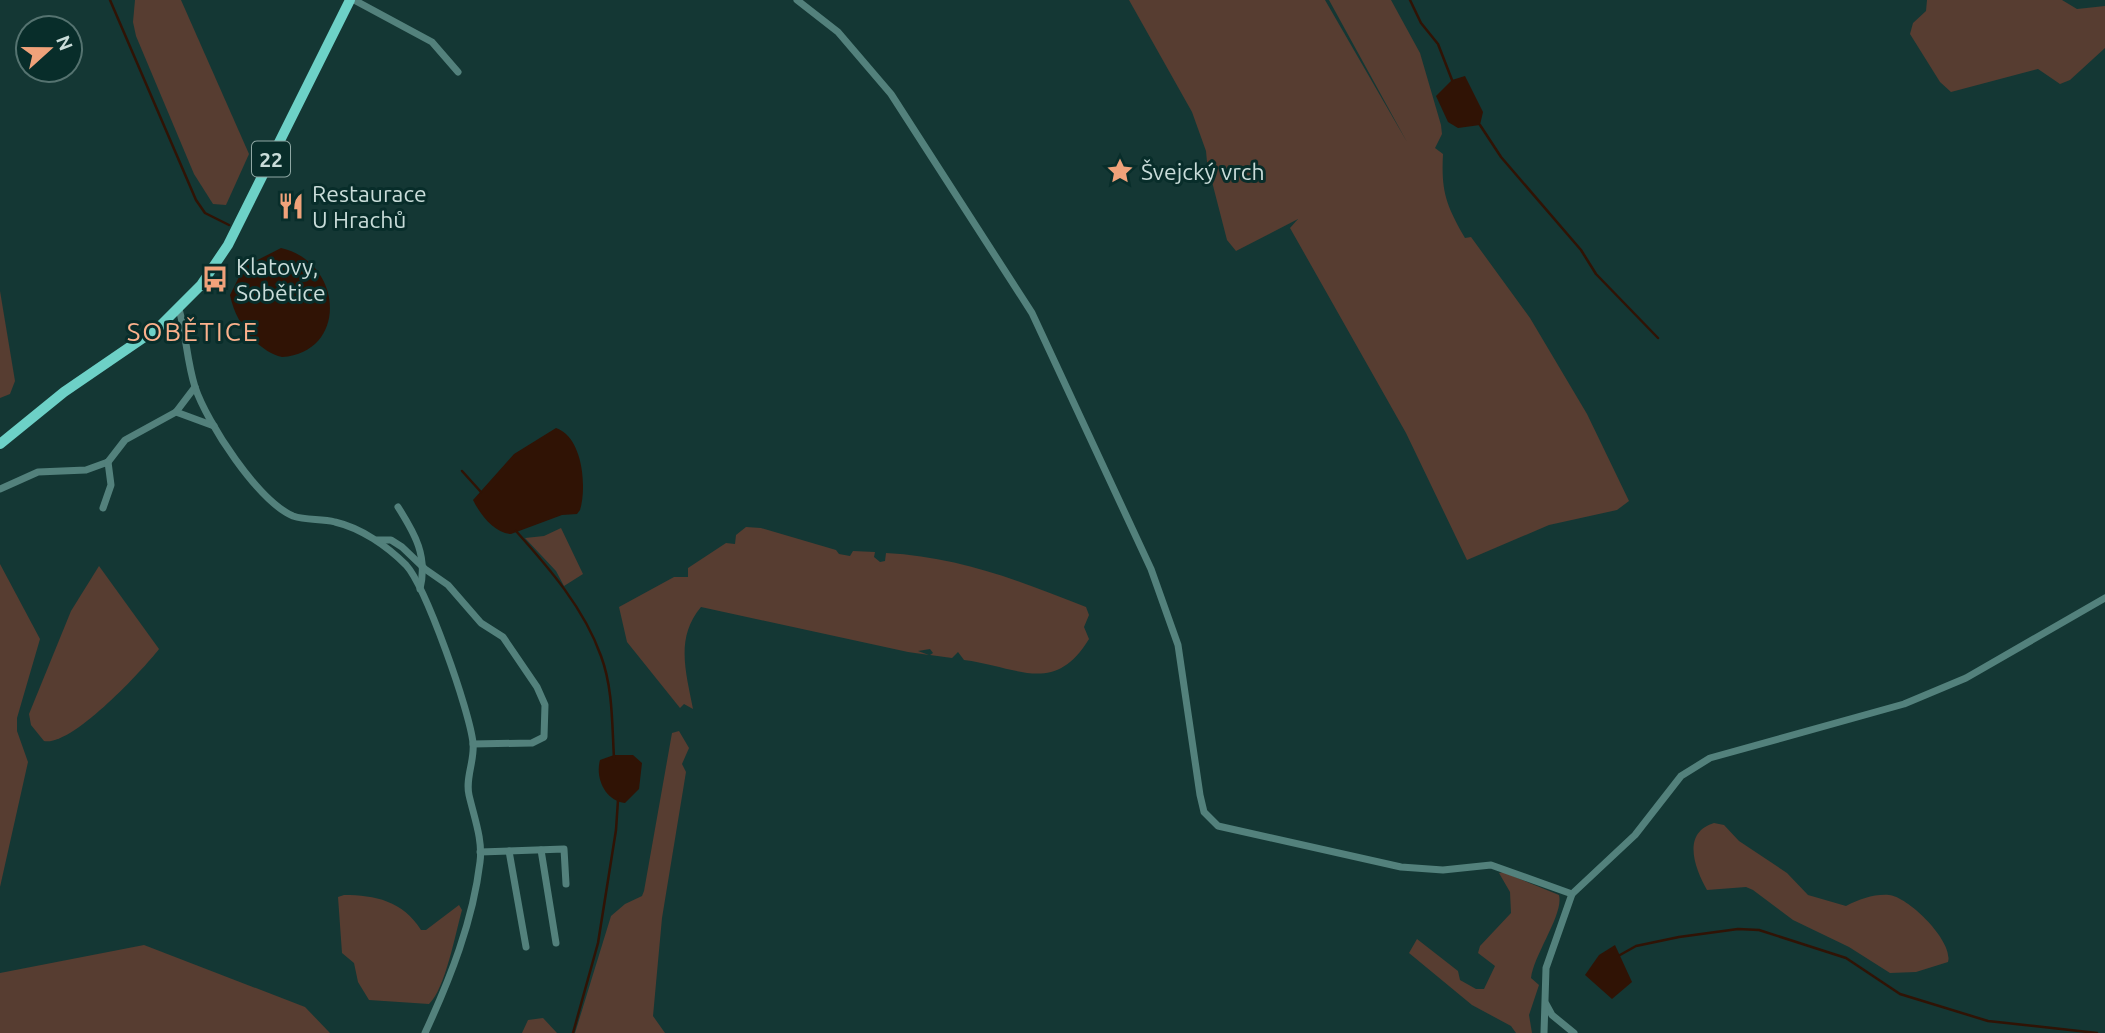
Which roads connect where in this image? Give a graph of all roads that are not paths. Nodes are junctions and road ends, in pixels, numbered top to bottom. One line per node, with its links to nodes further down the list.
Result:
1 (352, 0): 3 (street); 4 (main road, 22)
2 (797, 0): 22 (street)
3 (458, 72)
4 (179, 309): 5 (street); 8 (main road, 22)
5 (195, 387): 6 (street); 7 (street)
6 (176, 412): 7 (street); 9 (street)
7 (215, 426): 13 (street)
8 (0, 444)
9 (108, 461): 10 (street); 12 (street)
10 (0, 489)
11 (398, 507): 14 (street)
12 (103, 508)
13 (375, 540): 14 (street); 15 (street)
14 (425, 569): 15 (street); 17 (street)
15 (420, 589): 17 (street)
16 (2105, 598): 22 (street)
17 (473, 744): 20 (street)
18 (541, 850): 19 (street); 21 (street); 23 (street)
19 (509, 851): 20 (street); 24 (street)
20 (480, 852): 26 (street)
21 (566, 884)
22 (1572, 894): 25 (street)
23 (556, 943)
24 (526, 947)
25 (1545, 1000): 27 (street); 28 (street)
26 (425, 1033)
27 (1544, 1033)
28 (1574, 1033)

